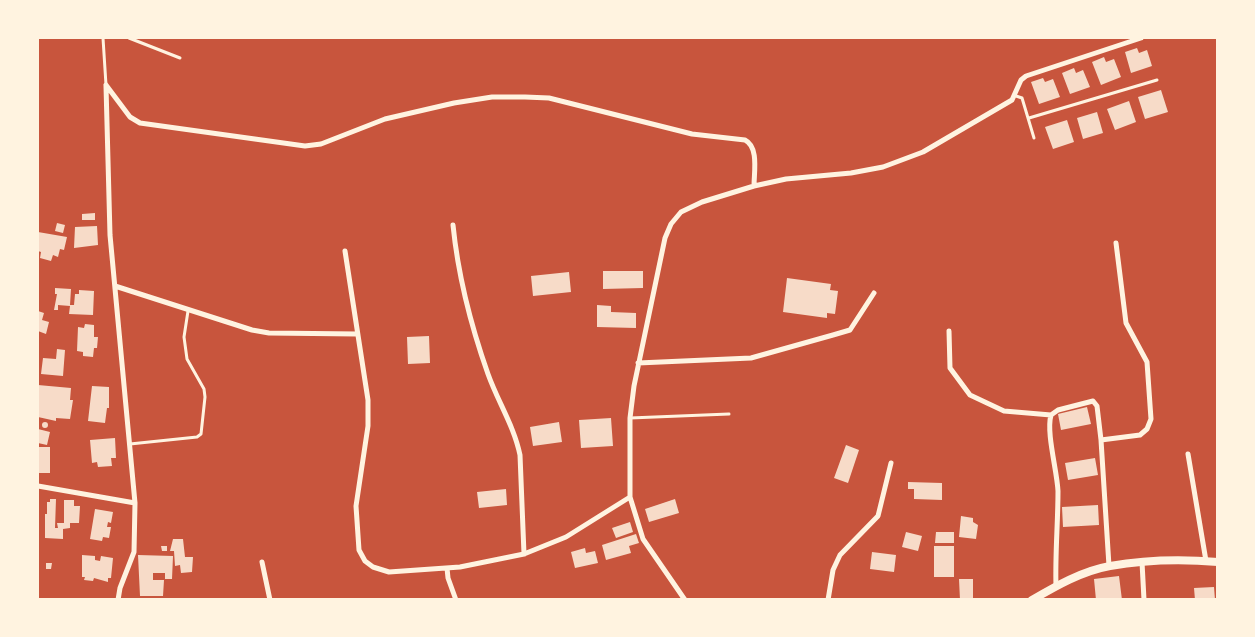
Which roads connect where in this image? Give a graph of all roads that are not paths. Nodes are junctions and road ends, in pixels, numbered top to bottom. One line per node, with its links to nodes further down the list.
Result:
1 (102, 38): 6 (lane)
2 (129, 38): 4 (lane)
3 (1141, 38): 7 (street)
4 (180, 58)
5 (1156, 80): 8 (lane)
6 (106, 85): 10 (street); 14 (street)
7 (1016, 96): 8 (lane); 10 (street)
8 (1029, 118): 9 (lane)
9 (1034, 138)
10 (754, 186): 19 (street)
11 (453, 225): 30 (street)
12 (1116, 243): 23 (street)
13 (345, 251): 18 (street)
14 (115, 286): 16 (street); 24 (street)
15 (874, 293): 19 (street)
16 (188, 311): 18 (street); 24 (lane)
17 (948, 331): 21 (street)
18 (357, 334): 36 (street)
19 (638, 363): 22 (street)
20 (729, 414): 22 (lane)
21 (1051, 414): 23 (street); 37 (street)
22 (630, 418): 28 (street)
23 (1101, 440): 35 (street)
24 (129, 444): 29 (street)
25 (1188, 454): 31 (street)
26 (891, 463): 42 (street)
27 (38, 486): 29 (street)
28 (630, 497): 30 (street); 41 (street)
29 (135, 503): 38 (street)
30 (524, 554): 36 (street)
31 (1206, 561): 33 (street); 34 (street)
32 (262, 562): 39 (street)
33 (1142, 562): 35 (street); 44 (street)
34 (1218, 562)
35 (1109, 566): 37 (street)
36 (447, 568): 40 (street)
37 (1056, 586): 43 (street)
38 (118, 600)
39 (270, 600)
40 (456, 600)
41 (685, 600)
42 (828, 600)
43 (1032, 600)
44 (1144, 600)

